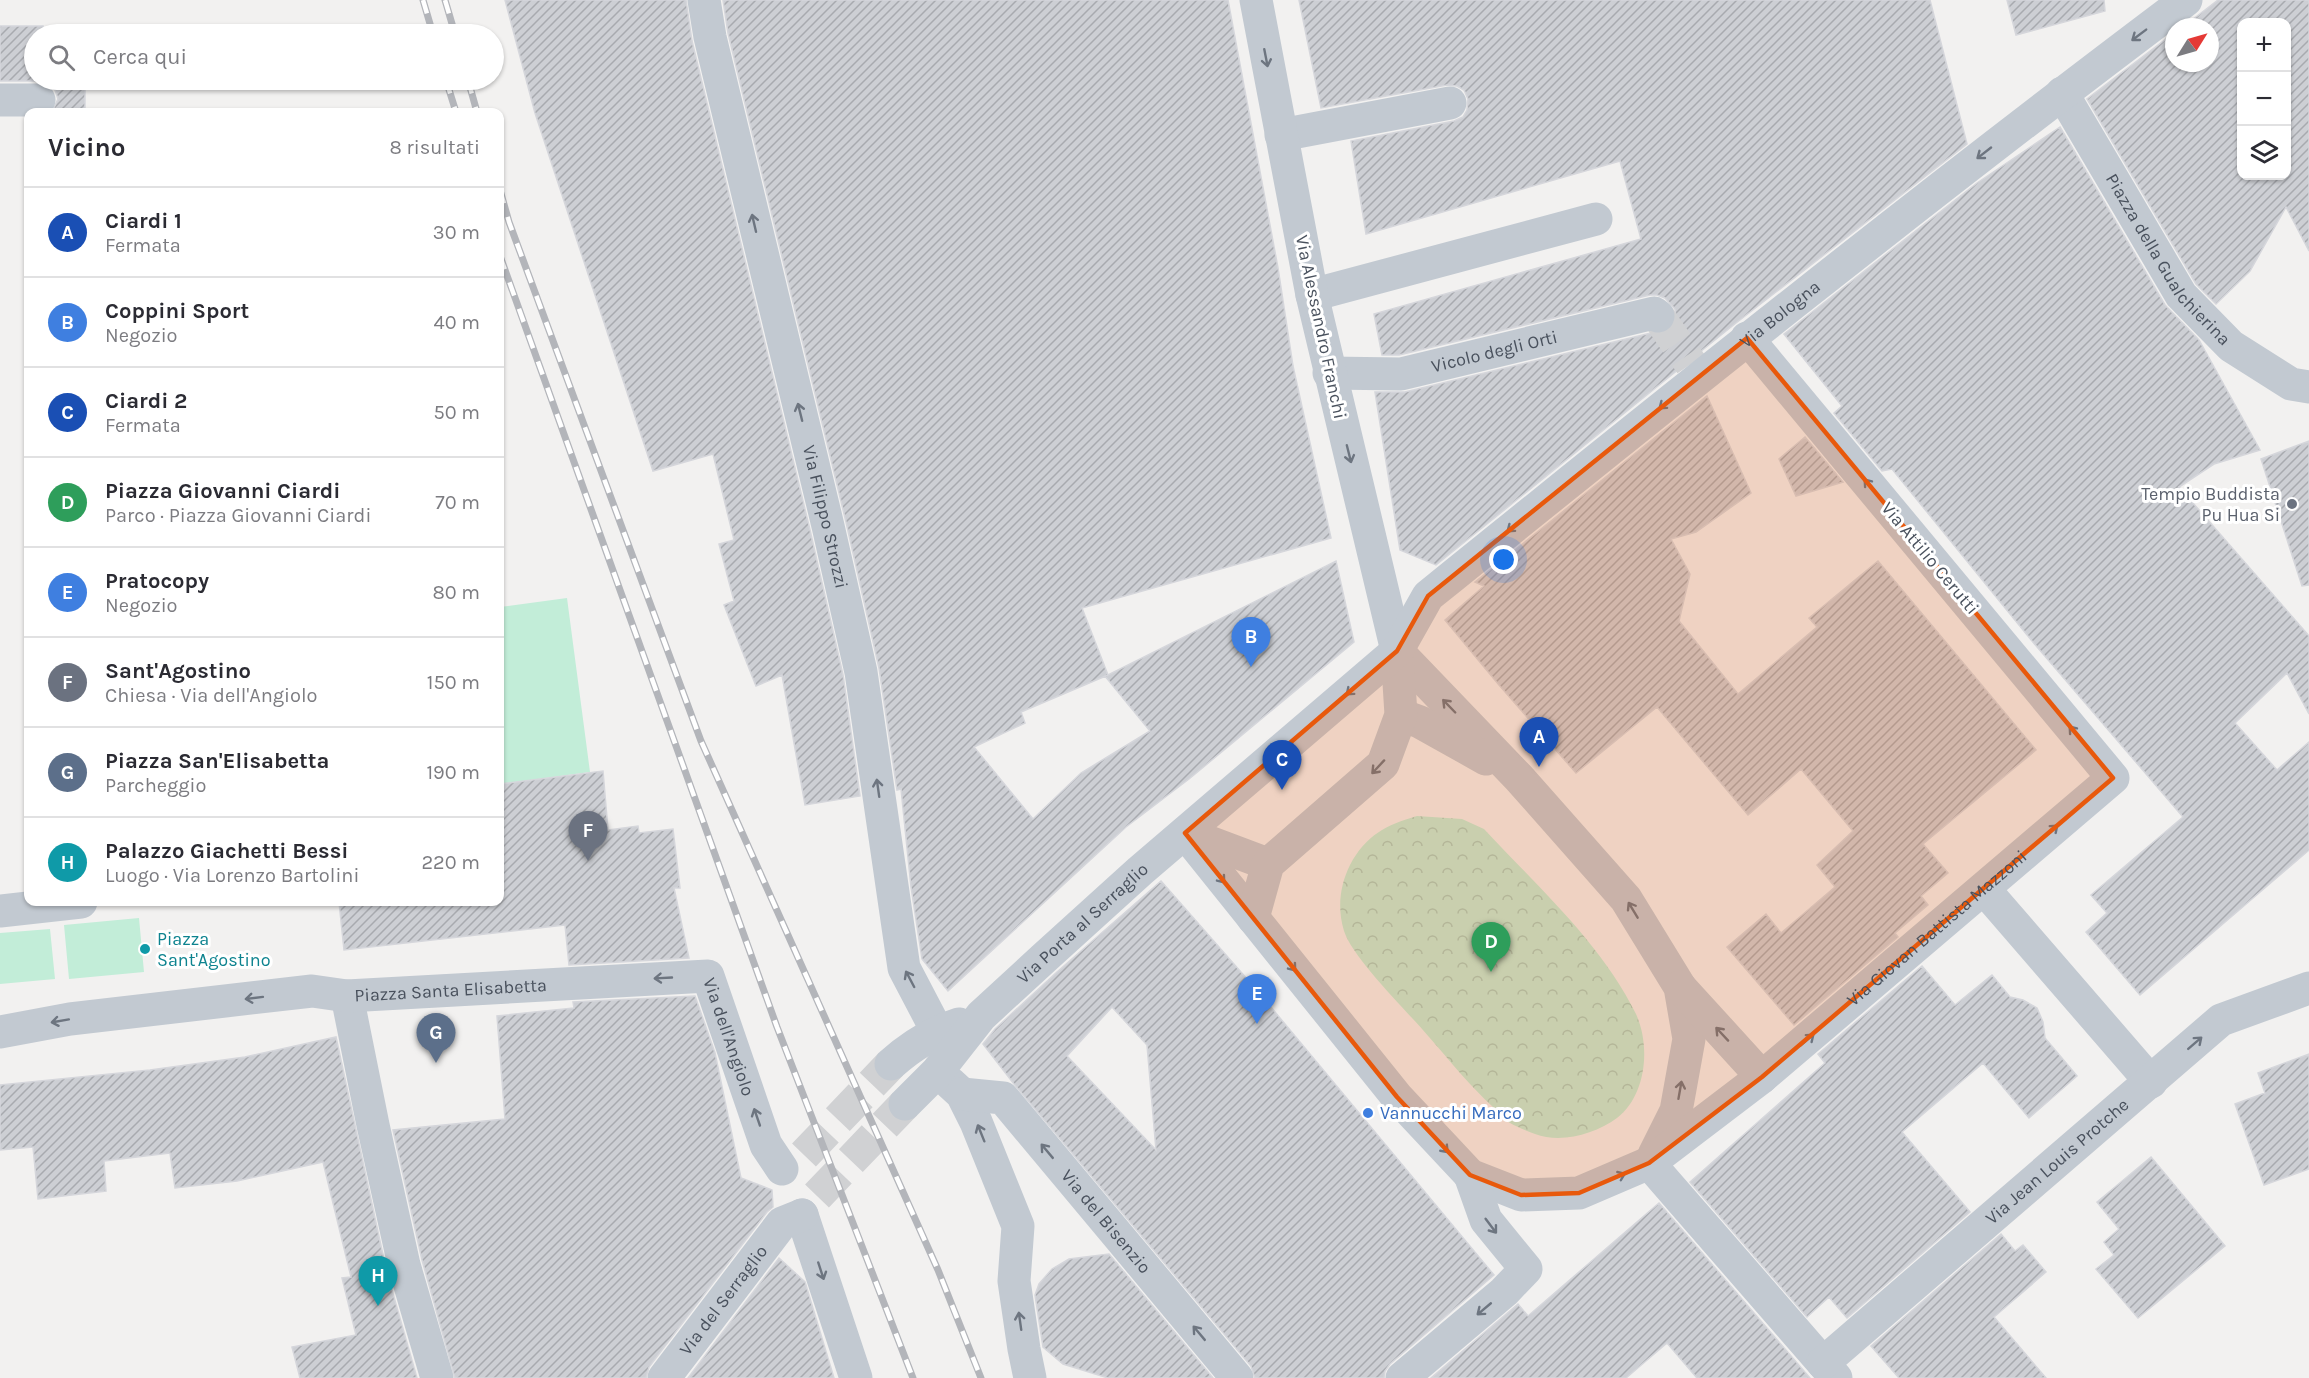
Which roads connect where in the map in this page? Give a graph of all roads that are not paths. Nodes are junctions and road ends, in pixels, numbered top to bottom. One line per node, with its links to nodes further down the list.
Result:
1 (704, 0): 30 (street, Via Filippo Strozzi, one-way to 1)
2 (1256, 0): 8 (street, Via Alessandro Franchi, one-way to 8)
3 (2186, 0): 4 (street, Via Bologna, one-way to 4)
4 (2062, 93): 12 (street, Via Bologna, one-way to 12); 14 (street, Piazza della Gualchierina)
5 (0, 100): 6 (street)
6 (39, 100)
7 (1450, 103): 8 (street)
8 (1281, 135): 10 (street, Via Alessandro Franchi)
9 (1596, 219): 10 (street)
10 (1312, 296): 13 (street, Via Alessandro Franchi)
11 (1658, 316): 13 (street, Vicolo degli Orti)
12 (1747, 338): 15 (street, Via Bologna, one-way to 15); 18 (street, Via Attilio Cerutti, one-way to 12)
13 (1329, 373): 15 (street, Via Alessandro Franchi, one-way to 15)
14 (2309, 387)
15 (1397, 651): 16 (street, Via Alessandro Franchi); 17 (street, one-way to 15); 19 (street, Via Porta al Serraglio, one-way to 19)
16 (1401, 715): 17 (street); 20 (street, one-way to 20)
17 (1518, 778): 26 (street, one-way to 17)
18 (2113, 778): 21 (street, Via Giovan Battista Mazzoni, one-way to 18)
19 (1185, 833): 20 (street); 24 (street, one-way to 24); 29 (street, Via Porta al Serraglio)
20 (1268, 864): 24 (street)
21 (1984, 889): 34 (street, Via Giovan Battista Mazzoni, one-way to 21); 35 (street)
22 (45, 906): 23 (street)
23 (0, 911)
24 (1253, 918): 39 (street, one-way to 39)
25 (557, 984): 28 (street, Piazza Santa Elisabetta); 40 (street, Via dell'Angiolo, one-way to 25)
26 (1680, 987): 34 (street, one-way to 26); 38 (street, one-way to 26)
27 (2309, 988): 35 (street, Via Jean Louis Protche, one-way to 27)
28 (347, 996): 31 (street, Piazza Santa Elisabetta, one-way to 31); 42 (street, Piazza Santa Elisabetta)
29 (981, 1016): 30 (street, Via Porta al Serraglio); 33 (street, Via Porta al Serraglio)
30 (937, 1031): 32 (street, Via Porta al Serraglio)
31 (0, 1032)
32 (891, 1064)
33 (937, 1072): 36 (street); 37 (street, Via Porta al Serraglio)
34 (1762, 1077): 38 (street, Via Giovan Battista Mazzoni)
35 (2151, 1082): 41 (street, Via Jean Louis Protche)
36 (962, 1094): 45 (street, one-way to 36); 46 (street, Via del Bisenzio, one-way to 36)
37 (905, 1104)
38 (1649, 1163): 39 (street, Via Giovan Battista Mazzoni, one-way to 38); 41 (street, Via Jean Louis Protche)
39 (1470, 1175): 47 (street, one-way to 47)
40 (800, 1211): 43 (street, Via del Serraglio); 44 (street, one-way to 44)
41 (1829, 1371)
42 (437, 1378)
43 (664, 1378)
44 (856, 1378)
45 (1030, 1378)
46 (1237, 1378)
47 (1402, 1378)

